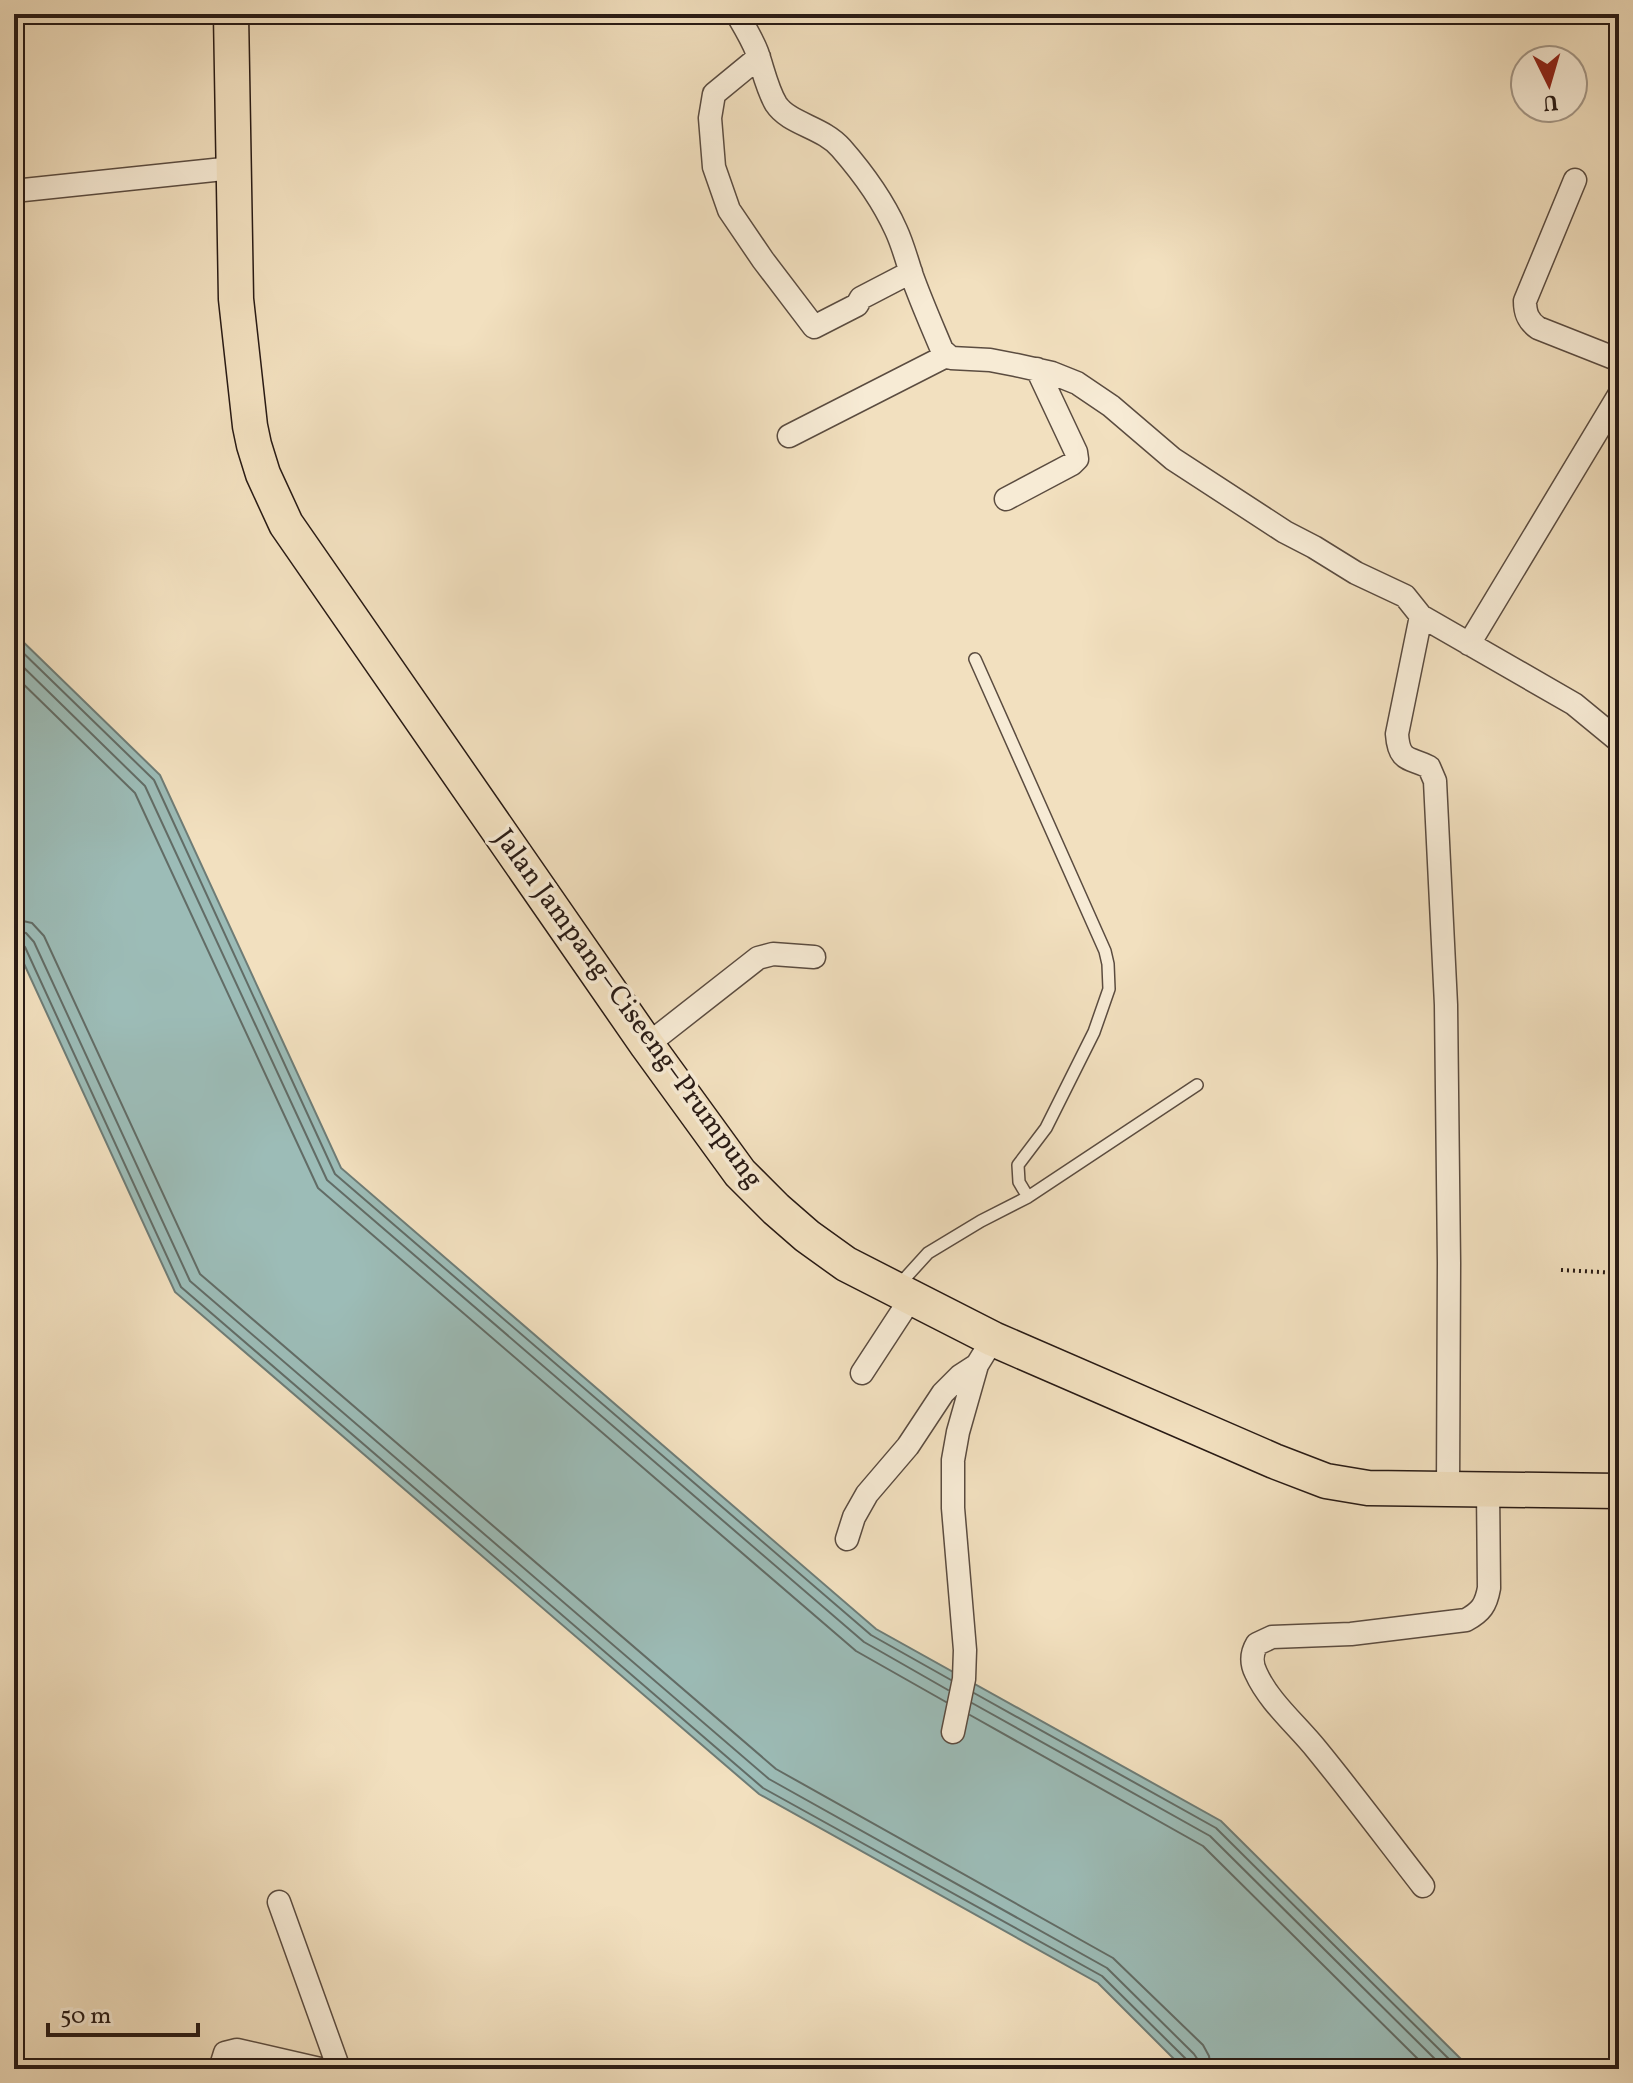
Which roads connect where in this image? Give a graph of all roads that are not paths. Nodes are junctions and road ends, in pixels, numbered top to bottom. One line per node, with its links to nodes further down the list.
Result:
1 (231, 14): 4 (main road, Jalan Jampang–Ciseeng–Prumpung)
2 (737, 14): 3 (street)
3 (759, 57): 7 (street); 7 (street)
4 (233, 168): 6 (street); 19 (main road, Jalan Jampang–Ciseeng–Prumpung)
5 (1575, 180): 9 (street)
6 (14, 191)
7 (911, 272): 8 (street)
8 (946, 356): 10 (street); 12 (street)
9 (1619, 360)
10 (1037, 369): 13 (street); 14 (street)
11 (1619, 395): 15 (street)
12 (789, 436)
13 (1006, 499)
14 (1421, 616): 15 (street); 26 (street)
15 (1469, 644): 17 (street)
16 (975, 659): 21 (lane)
17 (1619, 741)
18 (814, 957): 19 (street)
19 (647, 1045): 22 (main road, Jalan Jampang–Ciseeng–Prumpung)
20 (1197, 1085): 21 (lane)
21 (1028, 1197): 22 (lane)
22 (903, 1294): 23 (main road, Jalan Jampang–Ciseeng–Prumpung); 24 (street)
23 (985, 1352): 26 (main road, Jalan Jampang–Ciseeng–Prumpung); 28 (street); 29 (street)
24 (862, 1373)
25 (1488, 1489): 26 (main road, Jalan Jampang–Ciseeng–Prumpung); 27 (main road, Jalan Jampang–Ciseeng–Prumpung); 30 (street)
26 (1448, 1490)
27 (1619, 1491)
28 (847, 1539)
29 (953, 1732)
30 (1423, 1886)
31 (279, 1902): 34 (street)
32 (220, 2069): 33 (street)
33 (320, 2069)
34 (339, 2069)

